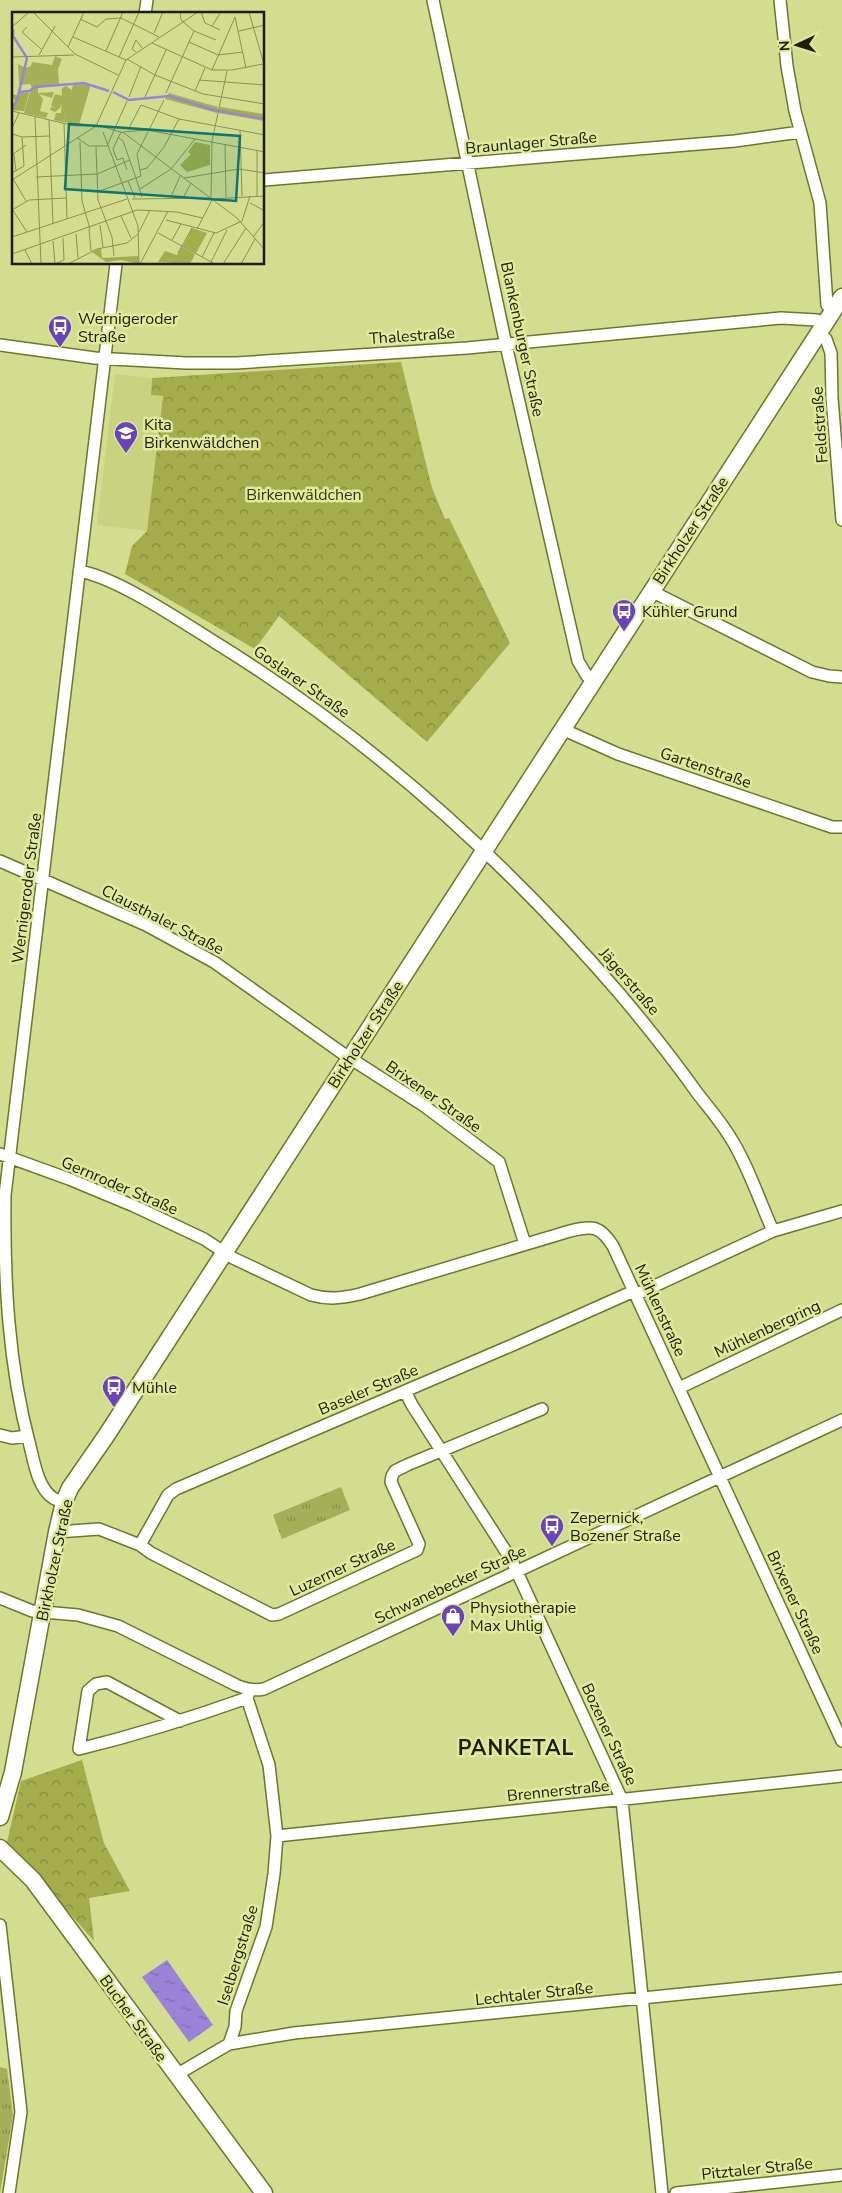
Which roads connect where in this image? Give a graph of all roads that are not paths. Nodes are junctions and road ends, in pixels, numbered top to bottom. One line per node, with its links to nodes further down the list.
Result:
1 (433, 0): 4 (street, Blankenburger Straße)
2 (780, 0): 3 (street)
3 (800, 132): 4 (street, Braunlager Straße); 7 (street)
4 (469, 163): 5 (street, Braunlager Straße); 10 (street, Blankenburger Straße)
5 (265, 180)
6 (116, 265): 11 (street, Wernigeroder Straße)
7 (839, 302): 8 (street, Birkholzer Straße)
8 (821, 329): 10 (street, Thalestraße); 12 (street, Feldstraße); 14 (street, Birkholzer Straße)
9 (0, 345): 11 (street, Thalestraße)
10 (506, 345): 11 (street, Thalestraße); 16 (street, Blankenburger Straße)
11 (104, 358): 13 (street, Wernigeroder Straße)
12 (842, 520)
13 (79, 571): 19 (street, Goslarer Straße); 21 (street, Wernigeroder Straße)
14 (651, 591): 15 (street); 16 (street, Birkholzer Straße)
15 (842, 676)
16 (593, 680): 17 (street, Birkholzer Straße)
17 (562, 729): 18 (street, Gartenstraße); 19 (street, Birkholzer Straße)
18 (842, 827)
19 (484, 850): 22 (street, Birkholzer Straße); 25 (street, Jägerstraße)
20 (0, 861): 21 (street, Clausthaler Straße)
21 (43, 878): 22 (street, Clausthaler Straße); 23 (street, Wernigeroder Straße)
22 (349, 1058): 26 (street, Brixener Straße); 27 (street, Birkholzer Straße)
23 (5, 1156): 27 (street, Gernroder Straße); 35 (street, Wernigeroder Straße)
24 (842, 1211): 25 (street)
25 (773, 1231): 28 (street)
26 (525, 1244): 27 (street, Mühlenstraße); 28 (street, Mühlenstraße)
27 (225, 1252): 38 (street, Birkholzer Straße)
28 (635, 1293): 30 (street, Mühlenstraße); 31 (street, Baseler Straße)
29 (842, 1310): 30 (street, Mühlenbergring)
30 (679, 1388): 37 (street, Mühlenstraße)
31 (405, 1391): 36 (street, Bozener Straße); 40 (street, Baseler Straße)
32 (542, 1409): 36 (street, Luzerner Straße)
33 (842, 1420): 37 (street, Schwanebecker Straße)
34 (0, 1434): 35 (street)
35 (27, 1436): 38 (street, Wernigeroder Straße)
36 (441, 1450): 40 (street, Luzerner Straße); 41 (street, Bozener Straße)
37 (721, 1476): 41 (street, Schwanebecker Straße); 46 (street, Brixener Straße)
38 (64, 1502): 39 (street, Birkholzer Straße)
39 (57, 1532): 40 (street, Luzerner Straße); 43 (street, Birkholzer Straße)
40 (140, 1545)
41 (517, 1571): 44 (street, Schwanebecker Straße); 48 (street, Bozener Straße)
42 (0, 1598): 43 (street)
43 (43, 1613): 44 (street); 49 (street, Birkholzer Straße)
44 (248, 1694): 45 (street, Schwanebecker Straße); 50 (street, Iselbergstraße)
45 (180, 1721): 45 (street, Schwanebecker Straße)
46 (842, 1741)
47 (842, 1776): 48 (street, Brennerstraße)
48 (622, 1800): 50 (street, Brennerstraße); 54 (street, Bozener Straße)
49 (0, 1817)
50 (277, 1836): 55 (street, Iselbergstraße)
51 (0, 1848): 56 (street, Bucher Straße)
52 (0, 1925): 58 (street)
53 (842, 1978): 54 (street, Lechtaler Straße)
54 (644, 1999): 55 (street, Lechtaler Straße); 60 (street, Bozener Straße)
55 (230, 2044): 56 (street)
56 (176, 2075): 59 (street, Bucher Straße)
57 (842, 2175): 61 (street, Pitztaler Straße)
58 (9, 2193)
59 (264, 2193)
60 (662, 2193)
61 (676, 2193)

